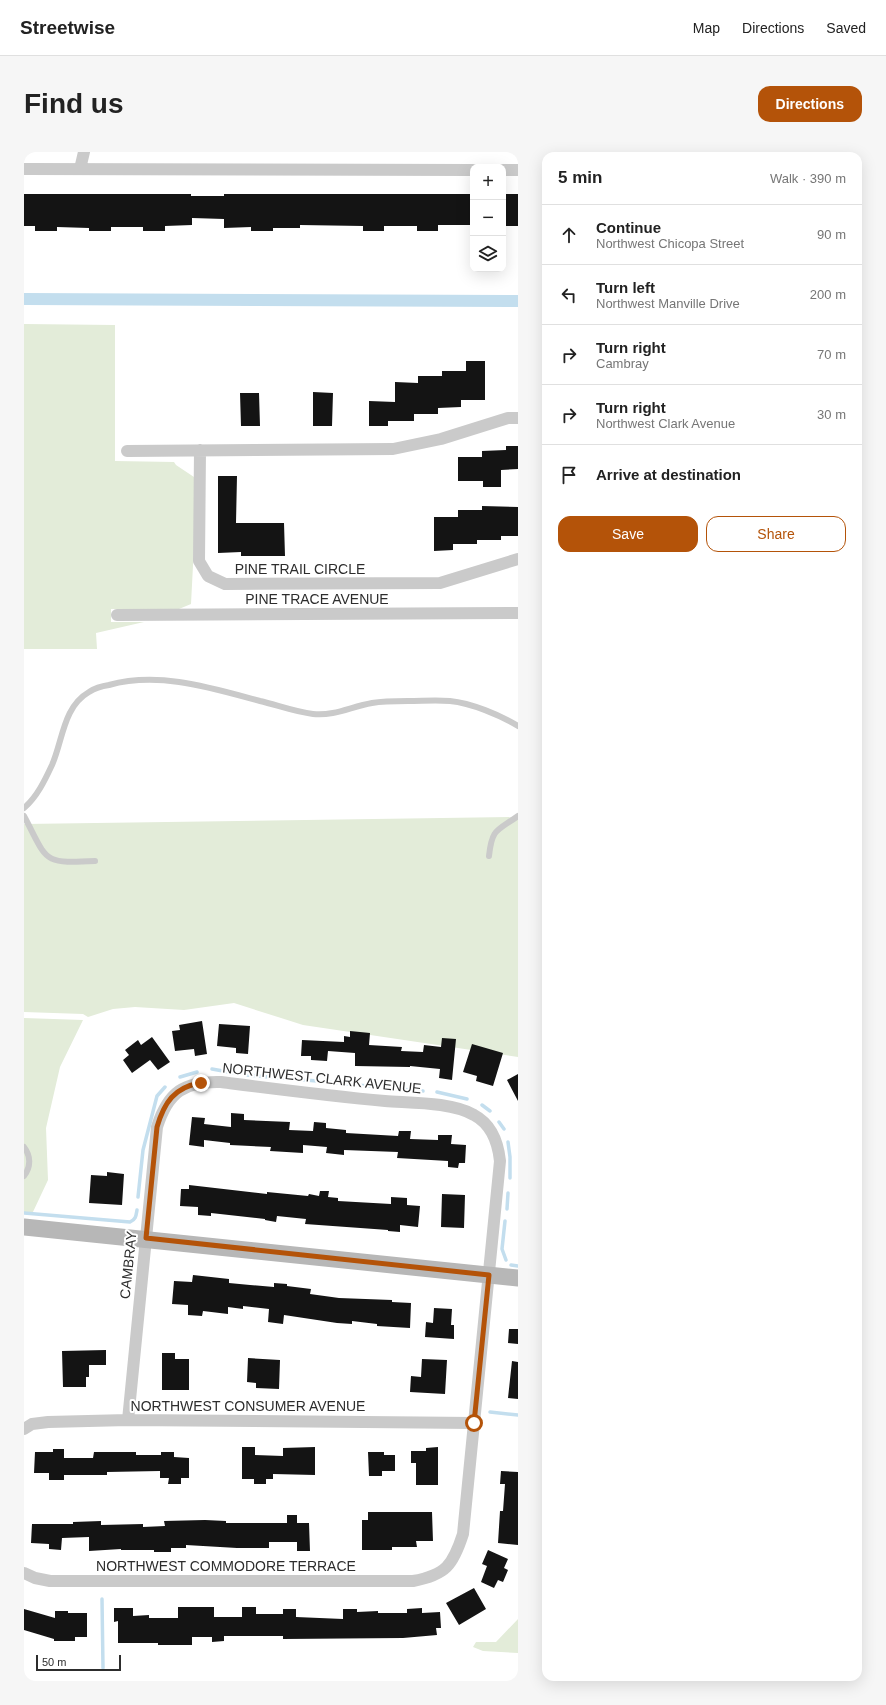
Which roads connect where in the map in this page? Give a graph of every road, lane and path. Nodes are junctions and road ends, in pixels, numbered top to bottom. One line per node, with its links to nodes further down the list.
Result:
1 (84, 152): 3 (street)
2 (24, 169): 3 (street)
3 (80, 169): 4 (street)
4 (470, 170)
5 (506, 170): 6 (street)
6 (518, 170)
7 (518, 418): 8 (street)
8 (200, 450): 9 (street); 10 (street, PINE TRAIL CIRCLE)
9 (127, 451)
10 (518, 559)
11 (518, 613): 12 (street, PINE TRACE AVENUE)
12 (117, 616)
13 (518, 726): 14 (lane)
14 (24, 808)
15 (24, 816): 18 (lane)
16 (518, 816): 17 (lane)
17 (490, 856)
18 (95, 861)
19 (162, 1113): 23 (street, CAMBRAY); 24 (street, NORTHWEST CLARK AVENUE)
20 (24, 1147): 21 (lane)
21 (24, 1176)
22 (24, 1227): 23 (street)
23 (146, 1238): 24 (street); 26 (street, CAMBRAY)
24 (489, 1275): 25 (street); 27 (street)
25 (518, 1278)
26 (128, 1420): 27 (street, NORTHWEST CONSUMER AVENUE); 28 (street, NORTHWEST CONSUMER AVENUE)
27 (474, 1423): 29 (street, NORTHWEST COMMODORE TERRACE)
28 (24, 1429)
29 (24, 1573)

